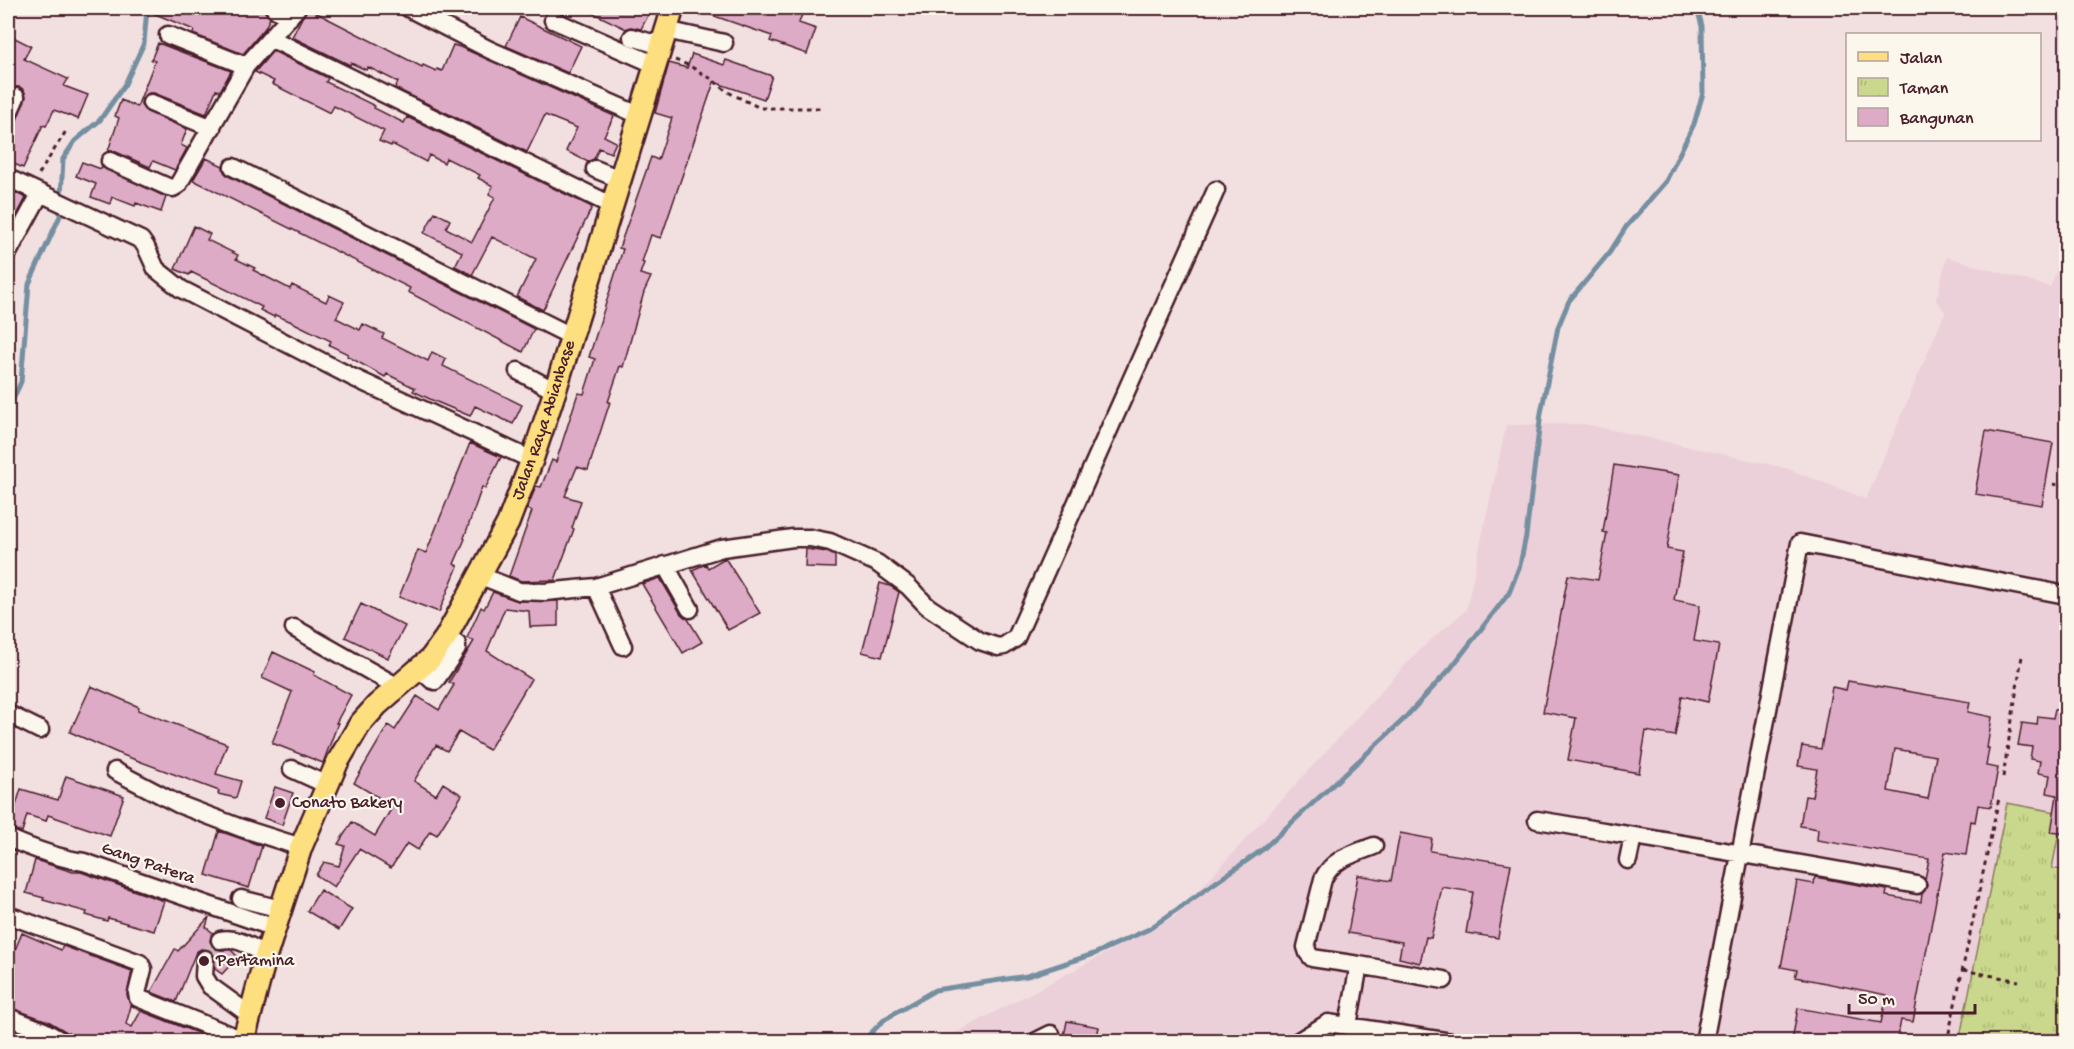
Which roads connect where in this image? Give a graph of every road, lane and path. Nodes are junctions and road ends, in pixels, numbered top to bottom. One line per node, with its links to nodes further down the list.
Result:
1 (274, 8): 4 (street)
2 (408, 8): 16 (street)
3 (674, 8): 10 (main road, Jalan Raya Abianbase)
4 (293, 13): 8 (street)
5 (553, 20): 10 (street)
6 (168, 35): 11 (street)
7 (632, 36): 10 (street)
8 (270, 38): 11 (street); 26 (street)
9 (724, 43): 10 (street)
10 (661, 49): 14 (path); 16 (main road, Jalan Raya Abianbase)
11 (246, 66): 17 (street)
12 (16, 97): 15 (street)
13 (151, 103): 17 (street)
14 (822, 108)
15 (8, 115)
16 (641, 116): 23 (main road, Jalan Raya Abianbase)
17 (212, 128): 19 (street)
18 (66, 131): 25 (path)
19 (110, 161)
20 (233, 167): 28 (street)
21 (595, 170): 23 (street)
22 (8, 178): 25 (street)
23 (622, 180): 26 (main road, Jalan Raya Abianbase)
24 (1216, 190): 34 (street)
25 (39, 193): 27 (street); 31 (street)
26 (613, 206): 28 (main road, Jalan Raya Abianbase)
27 (8, 253)
28 (572, 336): 30 (main road, Jalan Raya Abianbase)
29 (518, 371): 30 (street)
30 (555, 391): 31 (main road, Jalan Raya Abianbase)
31 (532, 460): 35 (main road, Jalan Raya Abianbase)
32 (2053, 483): 33 (path)
33 (2067, 486)
34 (665, 565): 36 (street); 38 (street)
35 (481, 576): 36 (street); 42 (main road, Jalan Raya Abianbase)
36 (596, 587): 40 (street)
37 (2067, 595): 55 (street)
38 (690, 609)
39 (294, 628): 42 (street)
40 (623, 646)
41 (2022, 656): 47 (path)
42 (398, 687): 48 (main road, Jalan Raya Abianbase)
43 (8, 714): 44 (street)
44 (40, 730)
45 (292, 770): 48 (street)
46 (115, 771): 54 (street)
47 (2003, 777)
48 (327, 785): 54 (main road, Jalan Raya Abianbase)
49 (1999, 798): 65 (path)
50 (1537, 820): 51 (street)
51 (1633, 836): 55 (street); 56 (street)
52 (8, 838): 60 (street, Gang Patera)
53 (1374, 846): 64 (street)
54 (301, 847): 60 (main road, Jalan Raya Abianbase)
55 (1740, 854): 57 (street); 77 (street)
56 (1628, 860)
57 (1917, 885)
58 (242, 898): 60 (street)
59 (8, 915): 73 (street)
60 (278, 918): 62 (main road, Jalan Raya Abianbase)
61 (220, 940): 62 (street)
62 (266, 955): 68 (main road, Jalan Raya Abianbase)
63 (205, 959): 68 (street)
64 (1359, 965): 66 (street); 70 (street)
65 (1963, 970): 67 (path); 78 (path)
66 (1444, 980)
67 (2019, 981)
68 (250, 1015): 73 (main road, Jalan Raya Abianbase)
69 (8, 1017): 72 (street)
70 (1348, 1025): 75 (street); 76 (street)
71 (1051, 1034): 74 (street)
72 (63, 1041)
73 (243, 1041)
74 (1035, 1041)
75 (1297, 1041)
76 (1451, 1041)
77 (1704, 1041)
78 (1947, 1041)

